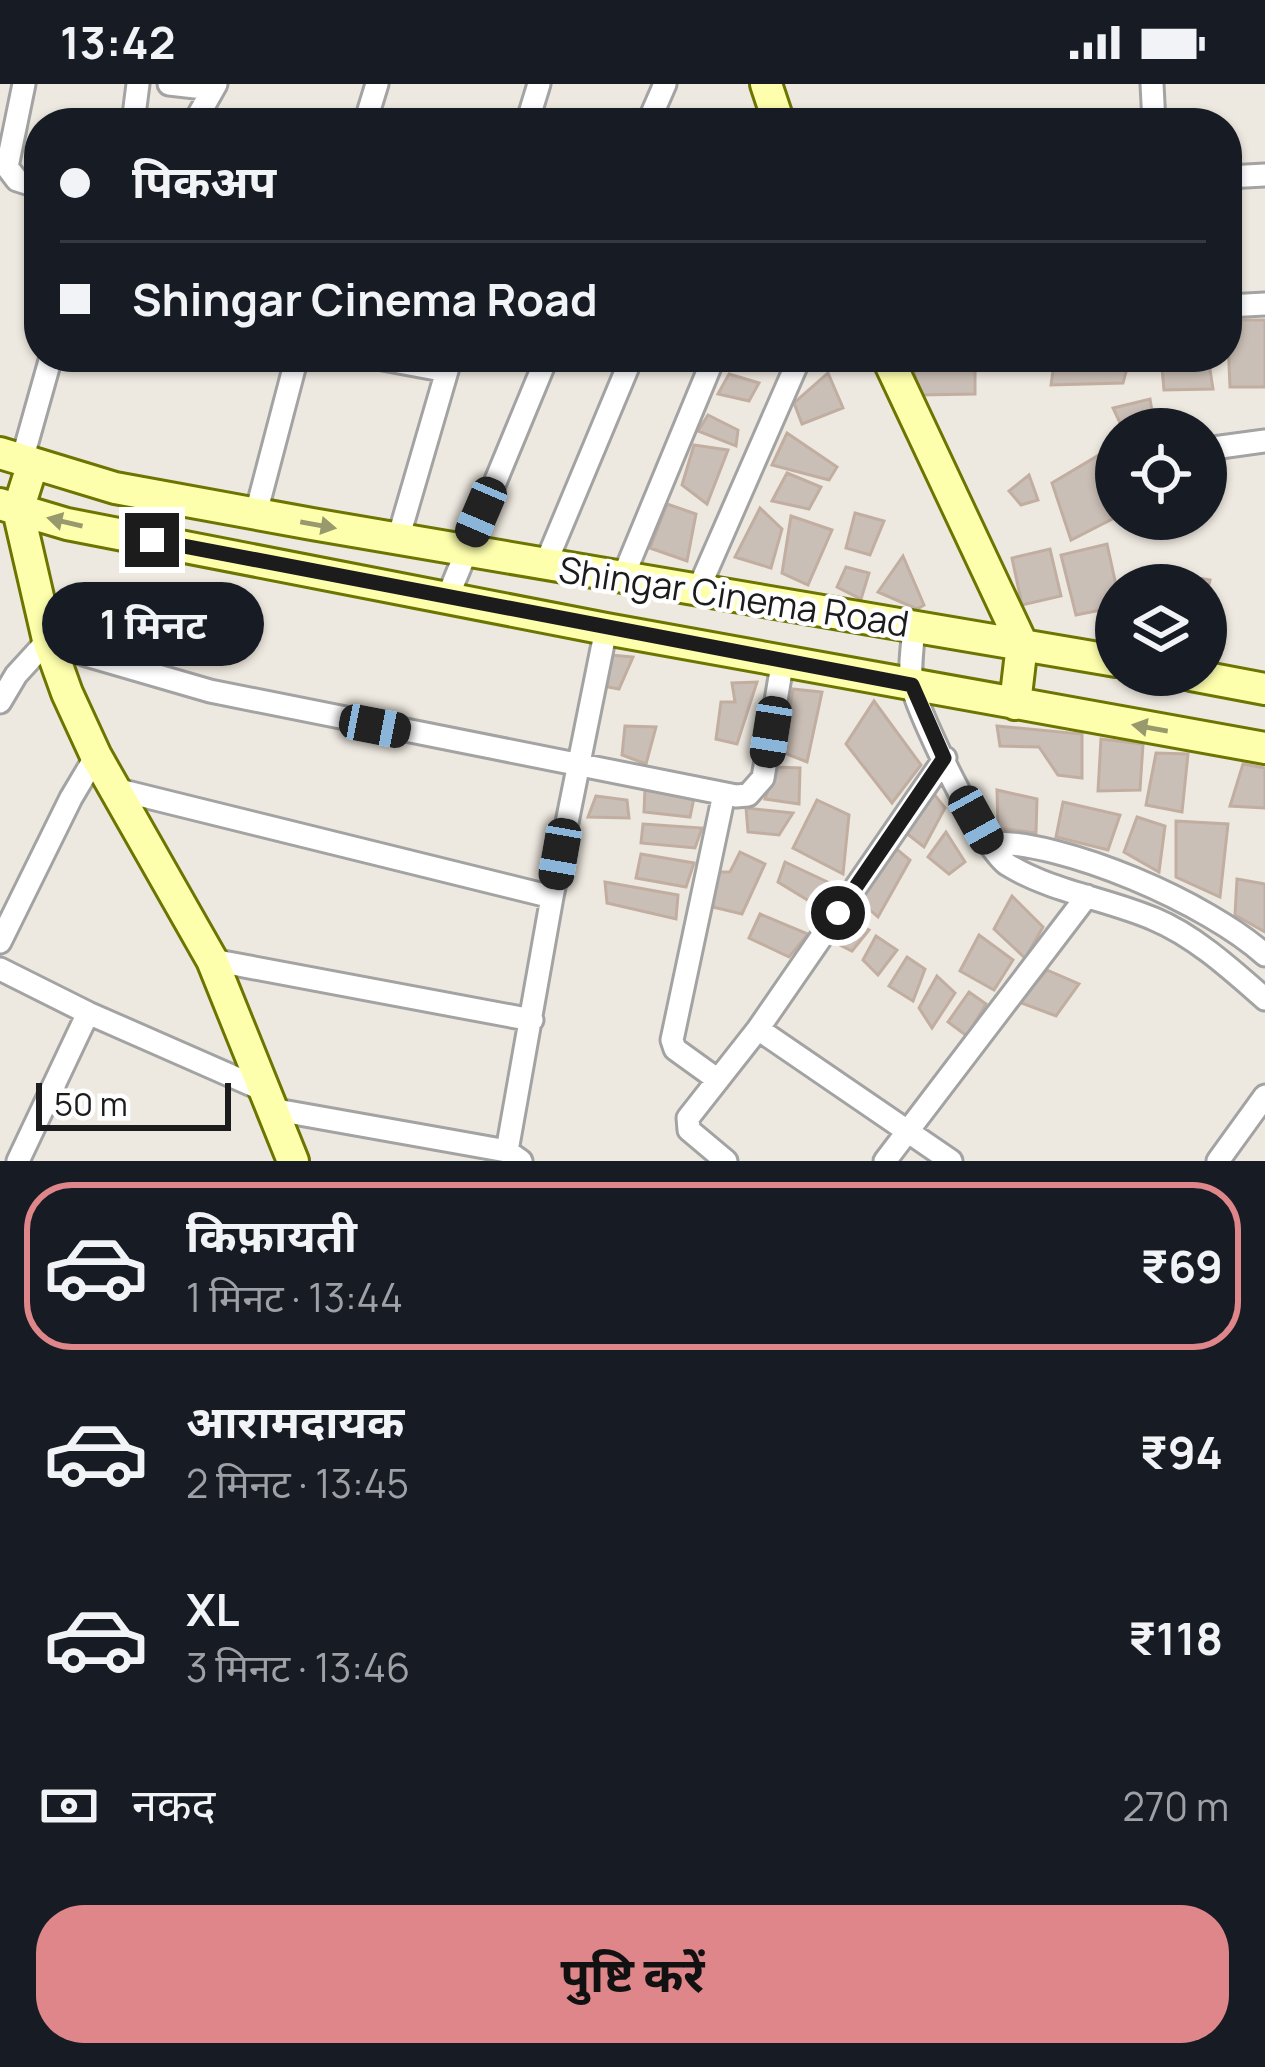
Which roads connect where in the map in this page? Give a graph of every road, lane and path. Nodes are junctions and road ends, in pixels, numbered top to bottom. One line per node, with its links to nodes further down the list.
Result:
1 (24, 84): 4 (street)
2 (170, 84): 3 (street)
3 (214, 87)
4 (24, 182)
5 (46, 372): 15 (street)
6 (293, 372): 17 (street)
7 (447, 372): 18 (street)
8 (542, 372): 19 (street)
9 (626, 372): 20 (street)
10 (708, 372): 21 (street)
11 (793, 372): 22 (street)
12 (894, 372): 26 (street)
13 (1265, 441): 14 (street)
14 (1227, 446)
15 (15, 458): 16 (street); 17 (street, Shingar Cinema Road)
16 (4, 506): 23 (street, Shingar Cinema Road, one-way to 16); 27 (street)
17 (256, 513): 18 (street, Shingar Cinema Road, one-way to 18)
18 (398, 539): 19 (street, Shingar Cinema Road)
19 (465, 550): 20 (street, Shingar Cinema Road); 23 (street)
20 (545, 565): 21 (street, Shingar Cinema Road)
21 (623, 578): 22 (street, Shingar Cinema Road)
22 (698, 590): 24 (street, Shingar Cinema Road)
23 (448, 596): 25 (street, Shingar Cinema Road)
24 (914, 626): 26 (street, Shingar Cinema Road); 31 (street)
25 (606, 628): 29 (street, Shingar Cinema Road); 38 (street)
26 (1022, 644): 28 (street, Shingar Cinema Road); 34 (street)
27 (41, 647): 33 (street); 37 (street); 38 (street)
28 (1095, 657)
29 (783, 659): 31 (street, Shingar Cinema Road); 40 (street)
30 (1227, 681): 32 (street)
31 (912, 685): 34 (street, Shingar Cinema Road); 36 (street)
32 (1265, 688)
33 (0, 702)
34 (1015, 704): 35 (street, Shingar Cinema Road, one-way to 34)
35 (1265, 748)
36 (944, 758): 41 (street); 51 (street)
37 (90, 766): 39 (street); 44 (street); 53 (street)
38 (576, 767): 40 (street); 43 (street)
39 (115, 789): 43 (street); 46 (street)
40 (724, 794): 52 (street)
41 (988, 843): 42 (street); 45 (street)
42 (1087, 896): 48 (street); 55 (street)
43 (552, 897): 50 (street)
44 (0, 942)
45 (1265, 955)
46 (212, 959): 50 (street); 53 (street)
47 (0, 969): 49 (street)
48 (1265, 999)
49 (88, 1013): 53 (street); 57 (street)
50 (532, 1020): 56 (street)
51 (758, 1029): 52 (street); 55 (street)
52 (718, 1080): 60 (street)
53 (257, 1093): 56 (street); 58 (street); 59 (street)
54 (1265, 1096): 63 (street)
55 (906, 1130): 61 (street); 62 (street)
56 (514, 1156)
57 (18, 1161)
58 (270, 1161)
59 (293, 1161)
60 (725, 1161)
61 (885, 1161)
62 (951, 1161)
63 (1218, 1161)

